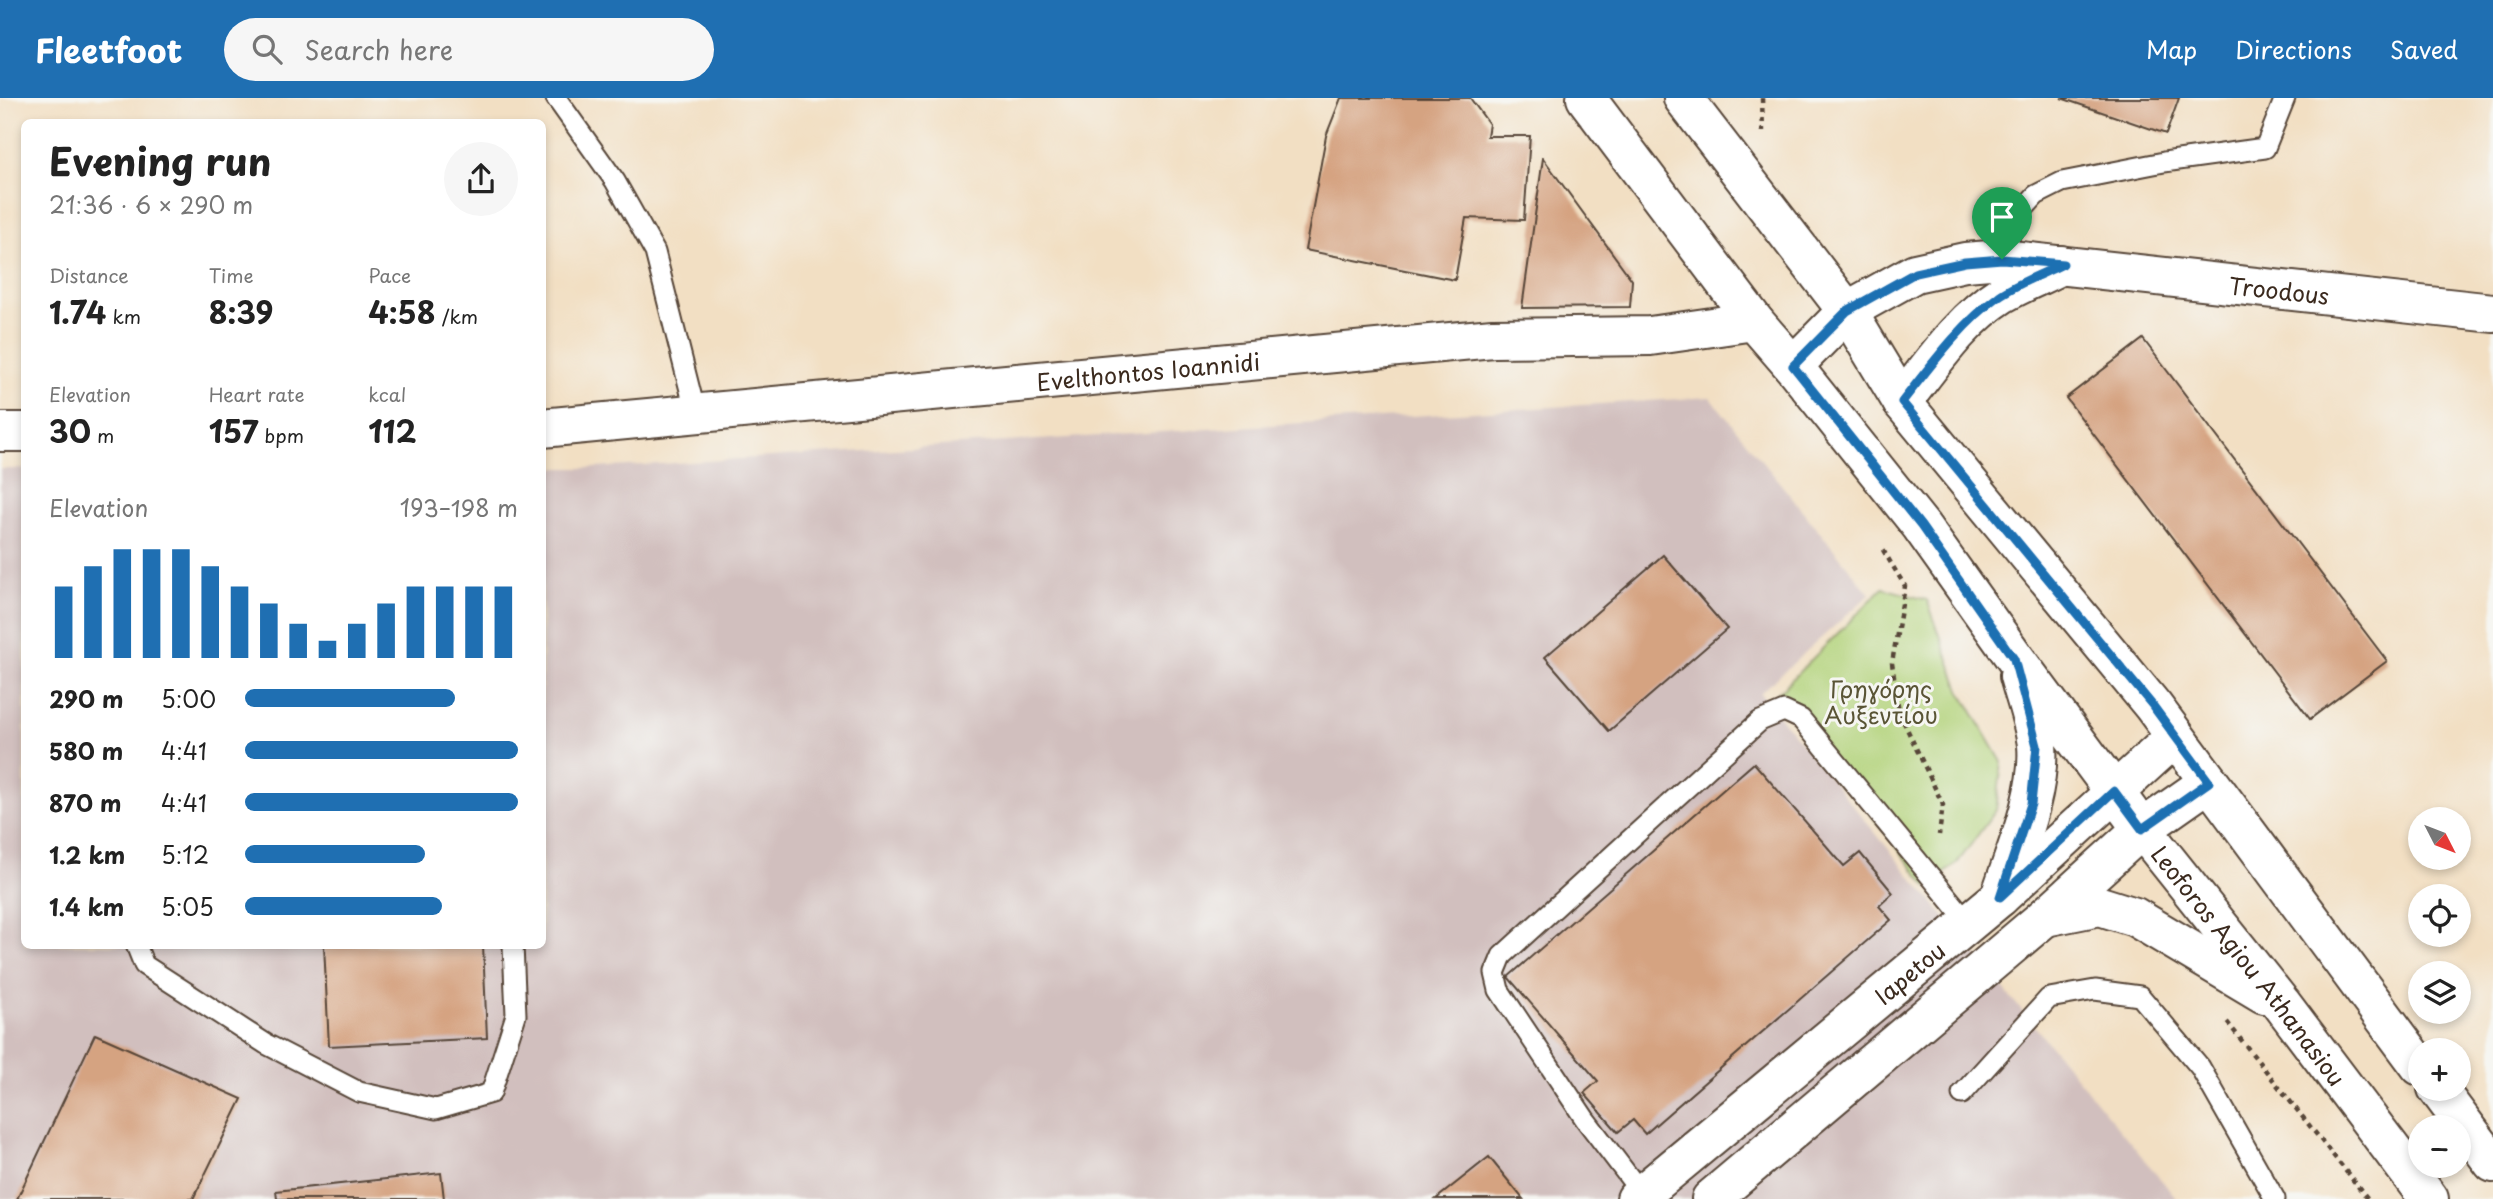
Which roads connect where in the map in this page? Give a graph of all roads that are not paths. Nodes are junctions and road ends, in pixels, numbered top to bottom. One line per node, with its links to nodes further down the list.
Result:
1 (556, 98): 12 (lane)
2 (1586, 98): 9 (street, Leoforos Agiou Athanasiou)
3 (1683, 98): 7 (street)
4 (2285, 98): 5 (lane)
5 (2002, 259): 6 (street, Troodous); 7 (street, Troodous)
6 (2063, 264): 8 (street, Troodous); 11 (street)
7 (1847, 311): 10 (street, Troodous); 11 (street)
8 (2493, 313)
9 (1754, 321): 10 (street, Leoforos Agiou Athanasiou); 12 (street, Evelthontos Ioannidi)
10 (1793, 366): 16 (street, Leoforos Agiou Athanasiou)
11 (1902, 402): 17 (street)
12 (696, 414): 13 (street, Evelthontos Ioannidi)
13 (546, 428)
14 (0, 432): 15 (street)
15 (21, 432)
16 (2014, 659): 19 (street, Leoforos Agiou Athanasiou); 21 (street)
17 (2175, 737): 18 (street); 19 (street, Iapetou)
18 (2209, 782): 20 (street, Iapetou); 27 (street)
19 (2114, 791): 20 (street, Leoforos Agiou Athanasiou); 21 (street, Iapetou)
20 (2142, 829): 22 (street, Iapetou); 26 (street, Leoforos Agiou Athanasiou)
21 (2000, 897): 23 (street, Iapetou)
22 (2045, 917): 26 (street); 32 (street, Iapetou)
23 (1968, 922): 31 (street, Iapetou); 31 (lane)
24 (138, 949): 25 (lane)
25 (513, 949)
26 (2281, 1003): 34 (street, Leoforos Agiou Athanasiou)
27 (2408, 1050)
28 (1962, 1094): 33 (lane)
29 (2447, 1101): 30 (street)
30 (2493, 1163)
31 (1639, 1196)
32 (1711, 1199)
33 (2276, 1199)
34 (2429, 1199)

